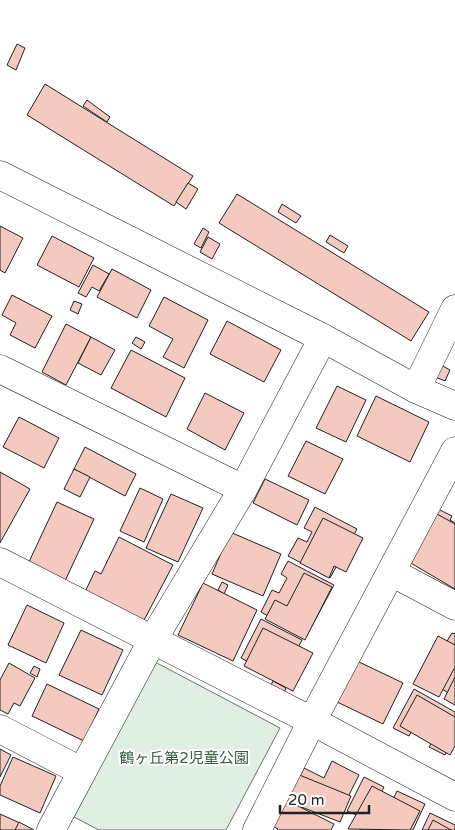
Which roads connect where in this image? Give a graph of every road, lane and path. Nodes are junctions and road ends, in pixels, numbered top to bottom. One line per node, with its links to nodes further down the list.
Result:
1 (0, 175): 3 (street)
2 (455, 309): 5 (street)
3 (323, 338): 5 (street); 8 (street)
4 (0, 369): 8 (street)
5 (416, 389): 6 (street)
6 (455, 406)
7 (455, 451): 10 (street)
8 (243, 489): 12 (street)
9 (0, 562): 12 (street)
10 (391, 572): 11 (street); 13 (street)
11 (455, 606)
12 (152, 641): 13 (street); 15 (street)
13 (312, 721): 16 (street); 18 (street)
14 (0, 729): 15 (street)
15 (81, 771): 17 (street)
16 (455, 797)
17 (51, 830)
18 (257, 830)

